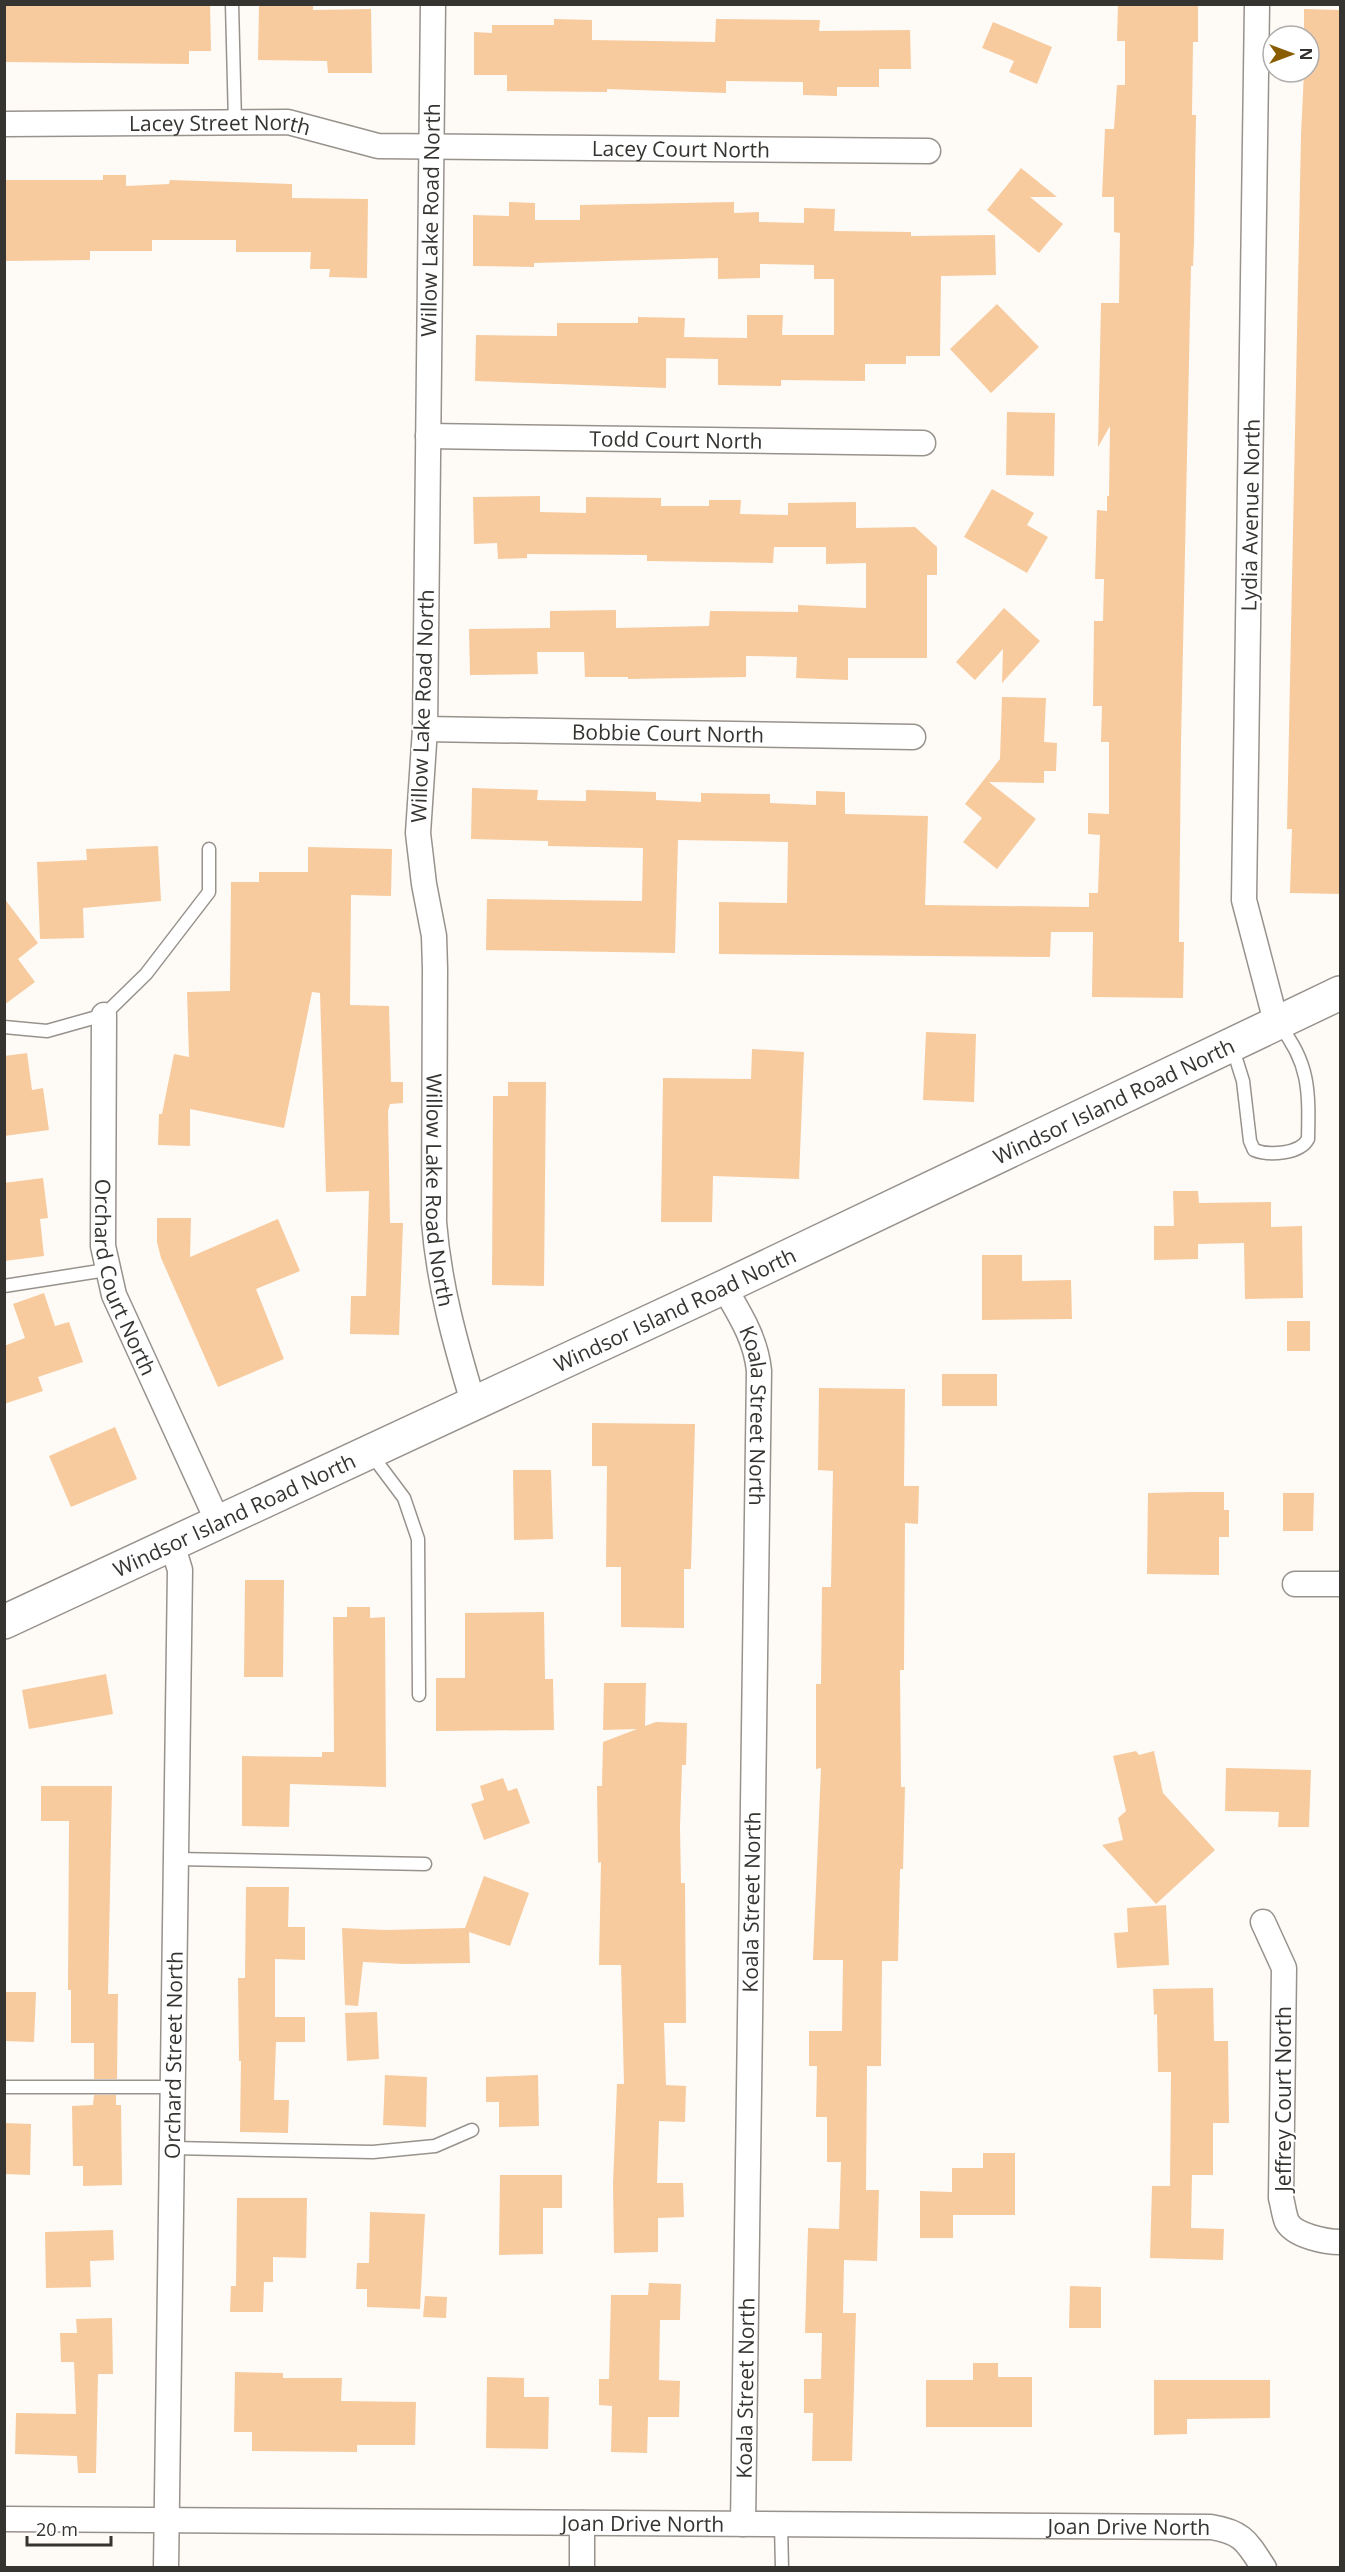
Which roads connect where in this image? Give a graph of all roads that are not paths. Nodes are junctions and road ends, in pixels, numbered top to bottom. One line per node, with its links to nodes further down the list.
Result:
1 (232, 4): 4 (lane)
2 (433, 4): 6 (street, Willow Lake Road North)
3 (1257, 4): 15 (street, Lydia Avenue North)
4 (235, 123): 5 (street, Lacey Street North); 6 (street, Lacey Street North)
5 (4, 124)
6 (431, 145): 7 (street, Lacey Court North); 8 (street, Willow Lake Road North)
7 (928, 151)
8 (428, 436): 9 (street, Todd Court North); 10 (street, Willow Lake Road North)
9 (923, 443)
10 (425, 729): 11 (street, Bobbie Court North); 21 (street, Willow Lake Road North)
11 (913, 737)
12 (209, 849): 14 (lane)
13 (1341, 993): 15 (street, Windsor Island Road North)
14 (104, 1015): 16 (lane); 18 (street, Orchard Court North)
15 (1276, 1022): 17 (street, Windsor Island Road North); 17 (lane)
16 (4, 1027)
17 (1232, 1043): 20 (street, Windsor Island Road North)
18 (106, 1270): 19 (lane); 23 (street, Orchard Court North)
19 (4, 1286)
20 (724, 1287): 21 (street, Windsor Island Road North); 40 (street, Koala Street North)
21 (474, 1402): 22 (street, Windsor Island Road North)
22 (368, 1451): 23 (street, Windsor Island Road North); 28 (lane)
23 (218, 1522): 24 (street, Windsor Island Road North)
24 (172, 1544): 27 (street, Windsor Island Road North); 29 (street, Orchard Street North)
25 (1295, 1584): 26 (street)
26 (1341, 1584)
27 (4, 1622)
28 (419, 1695)
29 (176, 1858): 30 (lane); 33 (street, Orchard Street North)
30 (425, 1864)
31 (1263, 1922): 36 (street, Jeffrey Court North)
32 (4, 2086): 33 (lane)
33 (173, 2087): 35 (street, Orchard Street North)
34 (472, 2130): 35 (lane)
35 (172, 2148): 38 (street, Orchard Street North)
36 (1341, 2242)
37 (4, 2519): 38 (street, Joan Drive North)
38 (166, 2520): 39 (street, Joan Drive North); 42 (street, Orchard Street North)
39 (582, 2523): 40 (street, Joan Drive North); 43 (street)
40 (743, 2524): 41 (street, Joan Drive North)
41 (781, 2524): 44 (lane); 45 (street, Joan Drive North)
42 (165, 2568)
43 (582, 2568)
44 (782, 2568)
45 (1264, 2568)

